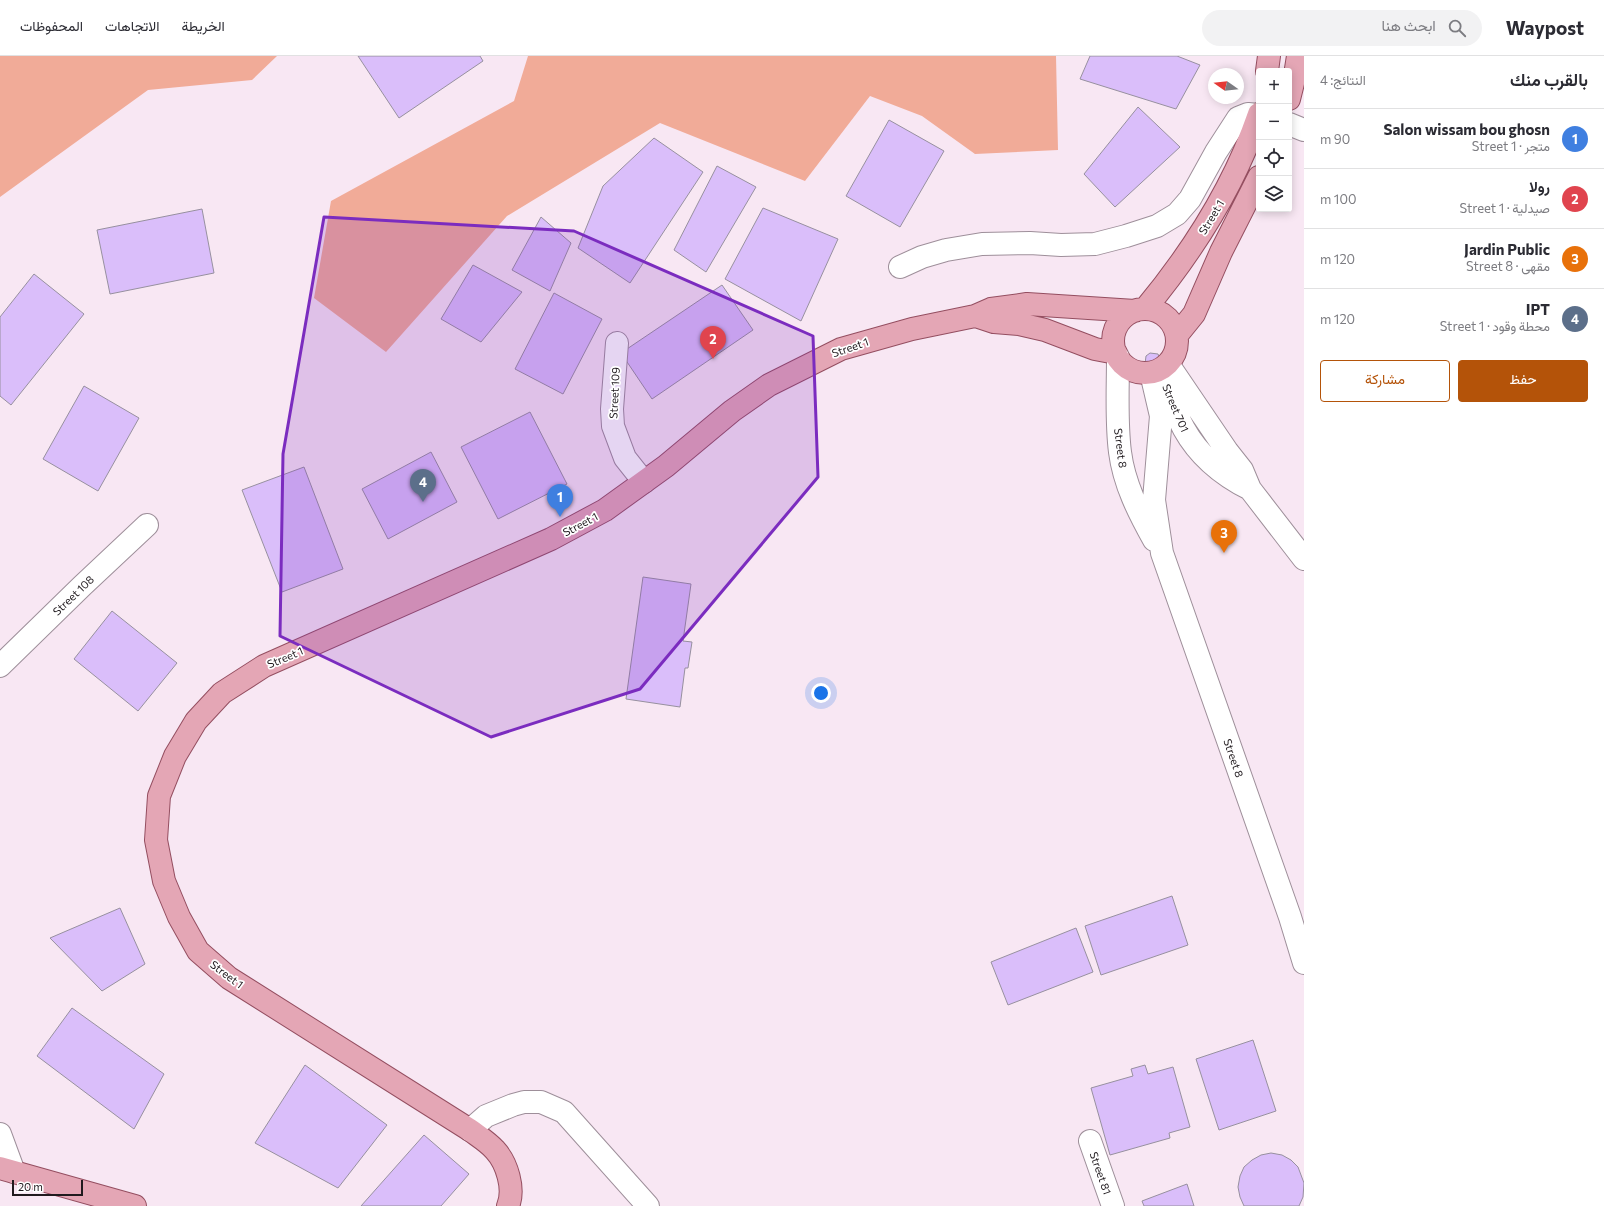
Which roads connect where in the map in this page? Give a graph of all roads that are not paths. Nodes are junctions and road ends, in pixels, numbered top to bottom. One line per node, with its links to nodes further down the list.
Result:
1 (1269, 56): 3 (main road)
2 (1298, 56): 4 (main road)
3 (1268, 68)
4 (1292, 87)
5 (1256, 115): 10 (street)
6 (1256, 123): 11 (main road, Street 1)
7 (1292, 125): 8 (street)
8 (1304, 130)
9 (1256, 183): 13 (main road)
10 (900, 267)
11 (1140, 310): 12 (main road, Street 1); 13 (main road); 15 (main road)
12 (975, 316): 15 (main road); 17 (main road, Street 1)
13 (1177, 335): 16 (main road)
14 (617, 342): 17 (street, Street 109)
15 (1117, 355): 16 (main road); 19 (street, Street 8)
16 (1160, 369): 19 (street, Street 8); 20 (street, Street 701)
17 (644, 482): 23 (main road, Street 1)
18 (147, 525): 21 (street, Street 108)
19 (1162, 553): 22 (street, Street 8)
20 (1304, 559)
21 (0, 666)
22 (1304, 963)
23 (470, 1130): 28 (main road, Street 1); 29 (street)
24 (0, 1134): 26 (street)
25 (1090, 1141): 30 (street, Street 81)
26 (7, 1170): 27 (main road)
27 (135, 1206)
28 (508, 1206)
29 (648, 1206)
30 (1113, 1206)

